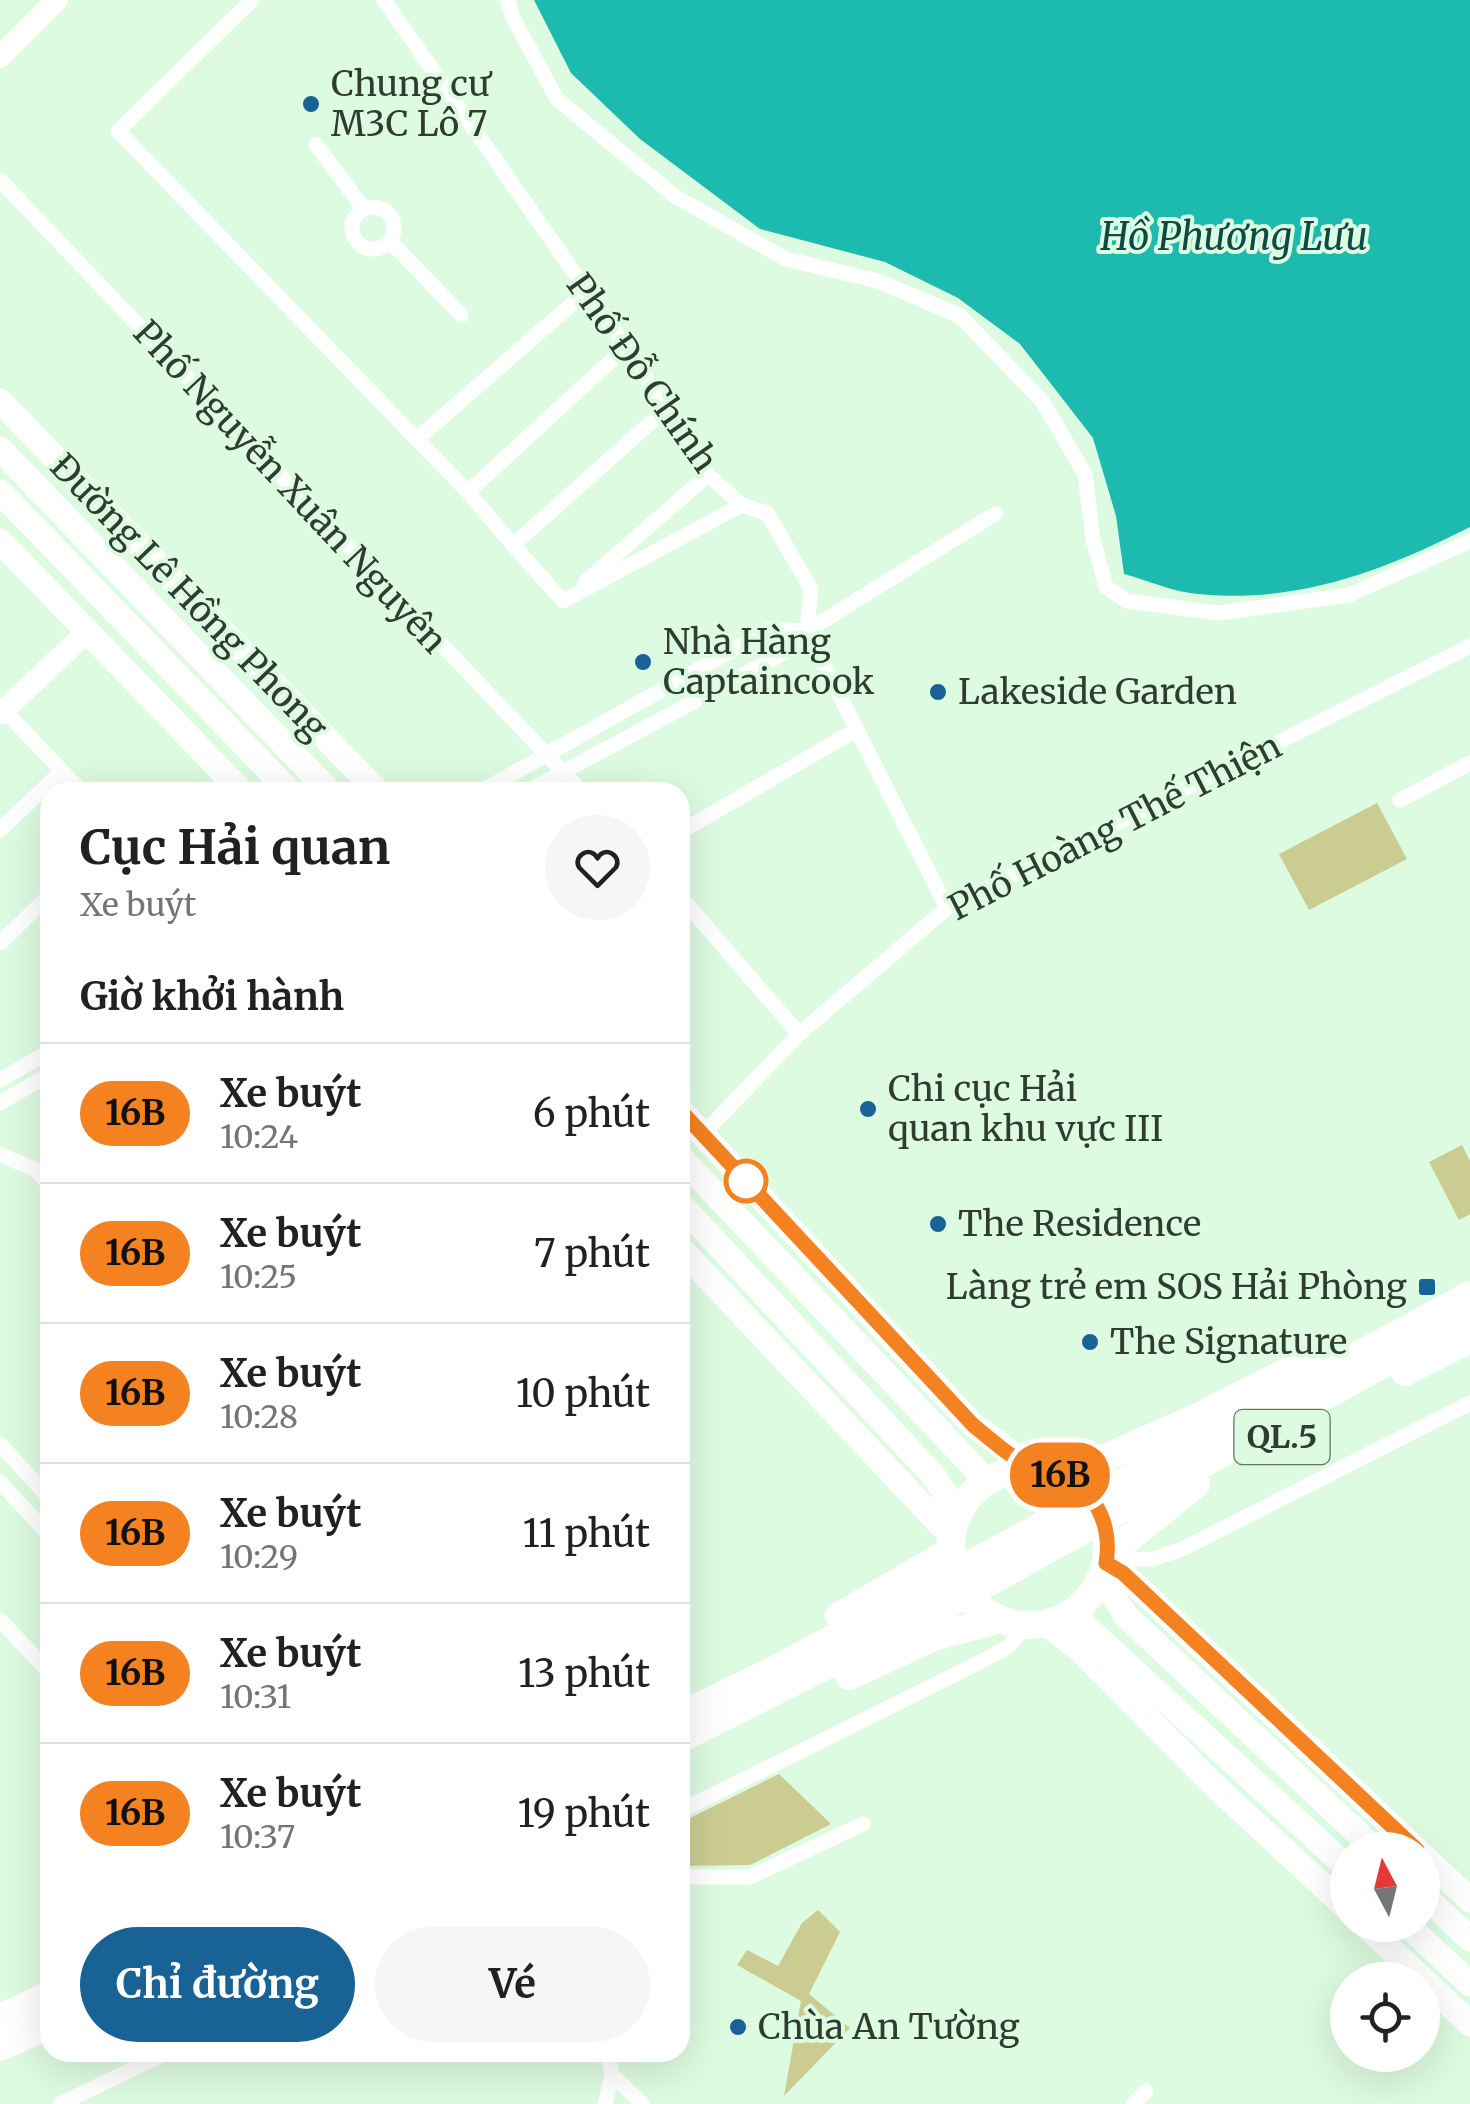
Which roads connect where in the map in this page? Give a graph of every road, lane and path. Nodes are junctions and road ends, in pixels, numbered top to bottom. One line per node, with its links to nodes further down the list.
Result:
1 (56, 0): 5 (street)
2 (252, 0): 15 (street)
3 (384, 0): 10 (street, Phố Đỗ Chính)
4 (508, 0): 22 (street)
5 (0, 58)
6 (316, 146): 8 (street)
7 (0, 180): 31 (street, Phố Nguyễn Xuân Nguyên)
8 (364, 209): 9 (street); 9 (street)
9 (390, 241): 11 (street)
10 (587, 291): 12 (street, Phố Đỗ Chính); 15 (street)
11 (461, 315)
12 (626, 347): 14 (street, Phố Đỗ Chính); 19 (street)
13 (0, 401): 40 (main road, Đường Lê Hồng Phong)
14 (666, 409): 17 (street, Phố Đỗ Chính); 24 (street)
15 (416, 439): 19 (street)
16 (0, 449): 39 (main road, Đường Lê Hồng Phong)
17 (708, 476): 20 (street, Phố Đỗ Chính); 25 (street)
18 (0, 492): 38 (main road, Đường Lê Hồng Phong)
19 (468, 492): 24 (street)
20 (742, 504): 25 (street); 26 (street, Phố Đỗ Chính)
21 (995, 514): 26 (street)
22 (1470, 540)
23 (0, 541): 27 (main road)
24 (513, 546): 25 (street)
25 (563, 601)
26 (807, 631): 30 (street, Phố Đỗ Chính); 31 (street); 34 (street)
27 (87, 632): 29 (street); 37 (main road)
28 (1470, 646): 50 (street, Phố Hoàng Thế Thiện)
29 (1, 710): 33 (street)
30 (854, 731): 46 (street); 50 (street, Phố Đỗ Chính)
31 (541, 754): 34 (street, Phố Nguyễn Xuân Nguyên); 41 (street)
32 (1470, 763): 45 (street)
33 (62, 771): 35 (street); 36 (street)
34 (562, 771): 42 (street); 43 (street, Phố Nguyễn Xuân Nguyên)
35 (50, 782)
36 (72, 782)
37 (232, 782)
38 (280, 782)
39 (320, 782)
40 (368, 782)
41 (496, 782)
42 (543, 782)
43 (572, 782)
44 (40, 792): 47 (street)
45 (1400, 800)
46 (690, 826)
47 (0, 830)
48 (40, 904): 51 (street)
49 (690, 908): 52 (street)
50 (947, 908): 52 (street, Phố Hoàng Thế Thiện)
51 (0, 942)
52 (799, 1034): 58 (street, Phố Hoàng Thế Thiện)
53 (40, 1056): 54 (street)
54 (0, 1080)
55 (40, 1080): 56 (street)
56 (0, 1103)
57 (690, 1121): 58 (main road)
58 (702, 1134): 76 (main road)
59 (0, 1154): 61 (street)
60 (690, 1167): 72 (main road)
61 (40, 1174)
62 (690, 1215): 66 (main road)
63 (690, 1258): 68 (main road)
64 (1470, 1280): 71 (highway, QL.5)
65 (1470, 1294): 90 (highway, QL.5)
66 (776, 1306): 68 (main road); 74 (main road)
67 (1470, 1316): 91 (highway, QL.5)
68 (755, 1326): 82 (main road)
69 (1470, 1338): 75 (highway, QL.5)
70 (1470, 1403): 83 (street)
71 (1200, 1416): 75 (highway); 77 (highway, QL.5)
72 (943, 1432): 74 (main road); 78 (main road)
73 (0, 1444): 80 (street)
74 (911, 1451): 82 (main road)
75 (1229, 1464): 83 (highway, QL.5)
76 (1033, 1468): 77 (highway); 78 (highway)
77 (1064, 1476): 83 (highway)
78 (986, 1480): 82 (highway)
79 (0, 1482): 81 (street)
80 (40, 1489)
81 (40, 1525)
82 (953, 1533): 84 (highway); 86 (highway)
83 (1106, 1562): 86 (highway); 93 (main road); 94 (main road)
84 (838, 1616): 88 (highway); 89 (highway)
85 (0, 1620): 87 (street)
86 (1036, 1620): 88 (highway); 95 (street); 96 (main road); 100 (main road)
87 (40, 1662)
88 (863, 1669): 92 (highway)
89 (690, 1693)
90 (690, 1711)
91 (690, 1734)
92 (690, 1749)
93 (1342, 1780): 94 (main road); 99 (main road)
94 (1320, 1797): 98 (main road)
95 (690, 1805)
96 (1294, 1818): 100 (main road); 101 (main road)
97 (863, 1824): 103 (street)
98 (1357, 1832)
99 (1398, 1832)
100 (1271, 1838): 104 (main road)
101 (1330, 1851)
102 (1440, 1872): 105 (main road)
103 (690, 1877)
104 (1330, 1892)
105 (1470, 1900)
106 (1440, 1911): 107 (main road)
107 (1470, 1939)
108 (1382, 1942): 113 (main road)
109 (1426, 1942): 110 (main road)
110 (1470, 1984)
111 (40, 2000): 112 (highway)
112 (0, 2018)
113 (1470, 2024)
114 (40, 2029): 115 (highway)
115 (0, 2047)
116 (147, 2062): 120 (street)
117 (610, 2062): 118 (street)
118 (612, 2075): 121 (street); 122 (street)
119 (1146, 2091): 123 (street)
120 (60, 2104)
121 (605, 2104)
122 (643, 2104)
123 (1132, 2104)

